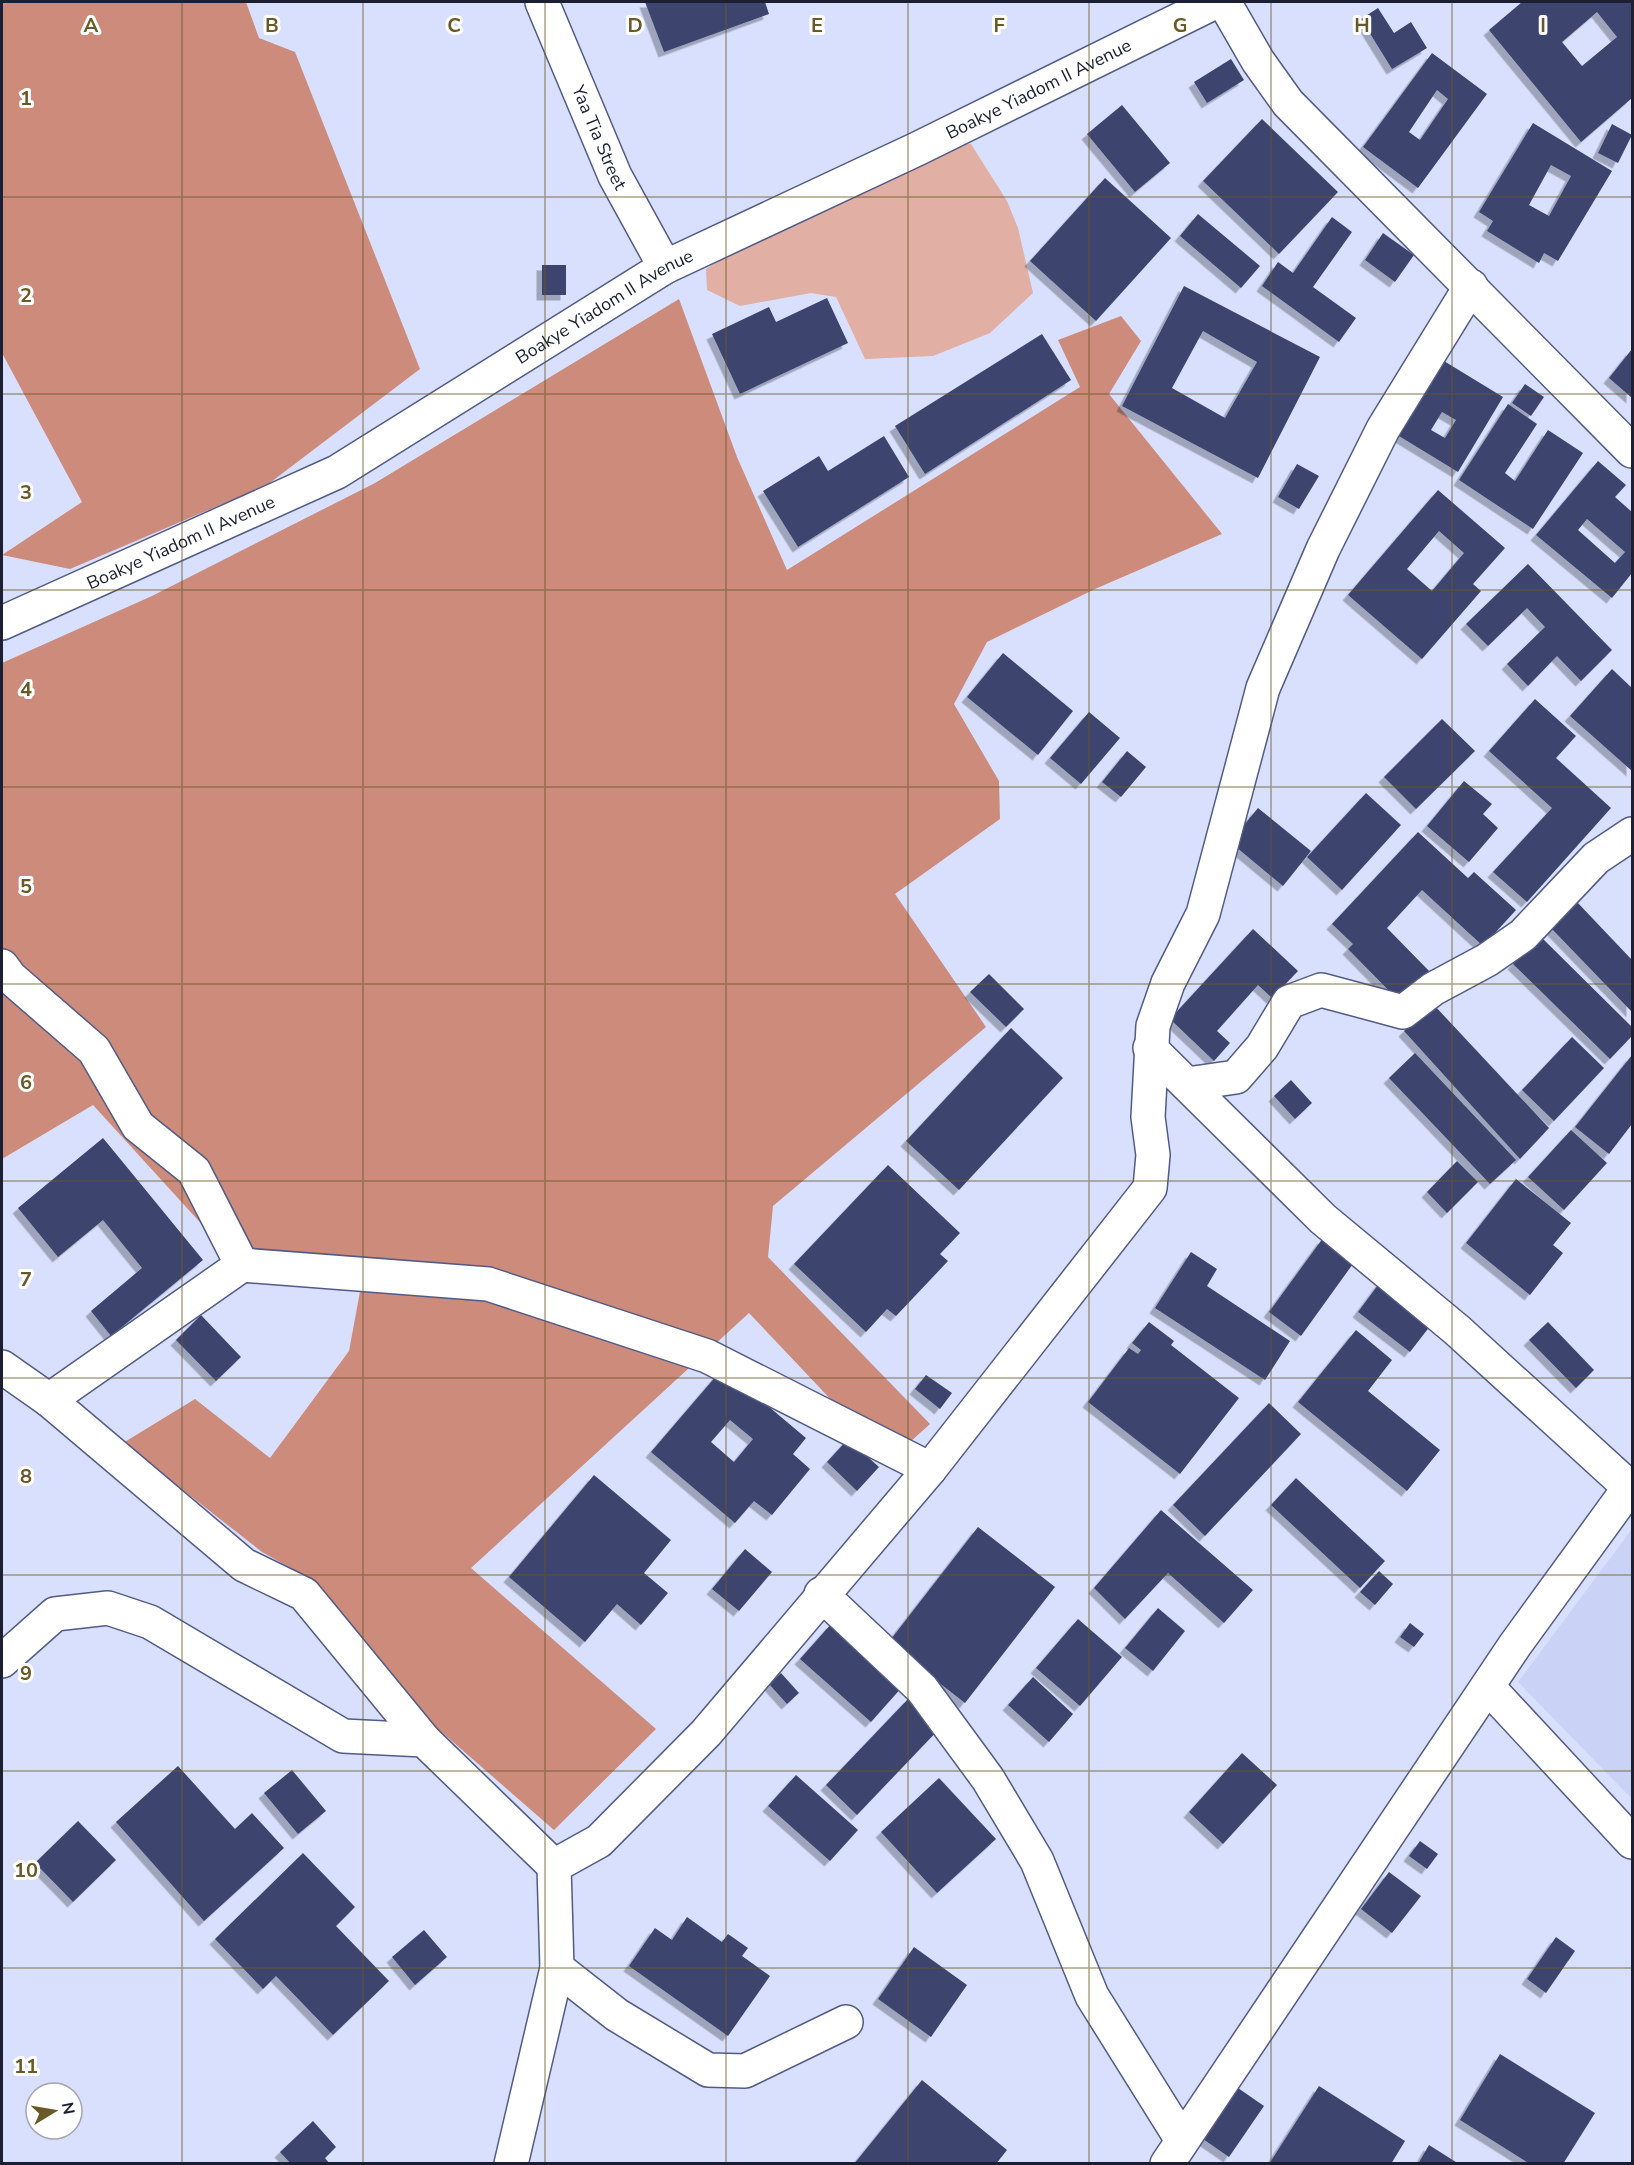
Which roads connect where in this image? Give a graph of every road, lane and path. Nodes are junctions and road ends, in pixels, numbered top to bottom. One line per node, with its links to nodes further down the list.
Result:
1 (542, 2): 4 (street, Yaa Tia Street)
2 (1215, 2): 4 (street, Boakye Yiadom II Avenue)
3 (1224, 2): 5 (street)
4 (666, 267): 7 (street, Boakye Yiadom II Avenue)
5 (1471, 286): 6 (street); 10 (street)
6 (1632, 451)
7 (2, 623)
8 (1632, 834): 11 (street)
9 (2, 966): 12 (street)
10 (1150, 1048): 11 (street); 15 (street)
11 (1187, 1084): 16 (street)
12 (242, 1265): 14 (street); 15 (street)
13 (2, 1367): 14 (street)
14 (49, 1400): 20 (street)
15 (930, 1469): 17 (street)
16 (1631, 1486): 19 (street)
17 (821, 1594): 22 (street); 25 (street)
18 (2, 1661): 20 (street)
19 (1488, 1687): 21 (street); 25 (street)
20 (424, 1740): 22 (street)
21 (1632, 1842)
22 (554, 1866): 23 (street)
23 (557, 1968): 24 (street); 26 (street)
24 (846, 2022)
25 (1175, 2152)
26 (511, 2163)

